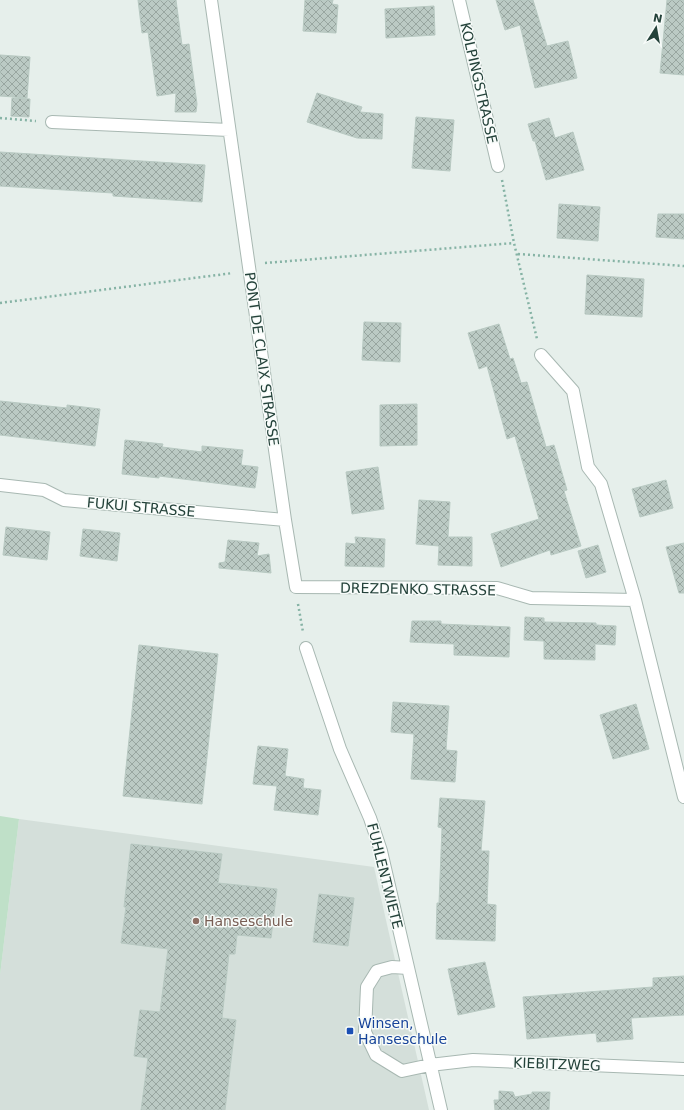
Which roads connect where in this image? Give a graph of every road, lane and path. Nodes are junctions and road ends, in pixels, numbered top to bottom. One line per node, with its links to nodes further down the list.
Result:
1 (211, 0): 5 (street, PONT DE CLAIX STRASSE)
2 (459, 0): 6 (street, KOLPINGSTRASSE)
3 (0, 118): 4 (path)
4 (52, 122): 5 (street)
5 (229, 130): 10 (street, PONT DE CLAIX STRASSE)
6 (498, 166): 7 (path)
7 (514, 242): 8 (path); 10 (path)
8 (518, 254): 9 (path); 12 (path)
9 (684, 266)
10 (250, 268): 11 (path); 14 (street, PONT DE CLAIX STRASSE)
11 (0, 303)
12 (541, 355): 16 (street)
13 (0, 485): 14 (street, FUKUI STRASSE)
14 (285, 520): 15 (street, PONT DE CLAIX STRASSE)
15 (296, 588): 16 (street, DREZDENKO STRASSE); 17 (path)
16 (635, 600): 18 (street)
17 (306, 648): 19 (street, FUHLENTWIETE)
18 (684, 797)
19 (408, 968): 20 (street, FUHLENTWIETE); 20 (street, KIEBITZWEG)
20 (430, 1065): 21 (street, KIEBITZWEG); 22 (street, FUHLENTWIETE)
21 (684, 1069)
22 (441, 1110)

